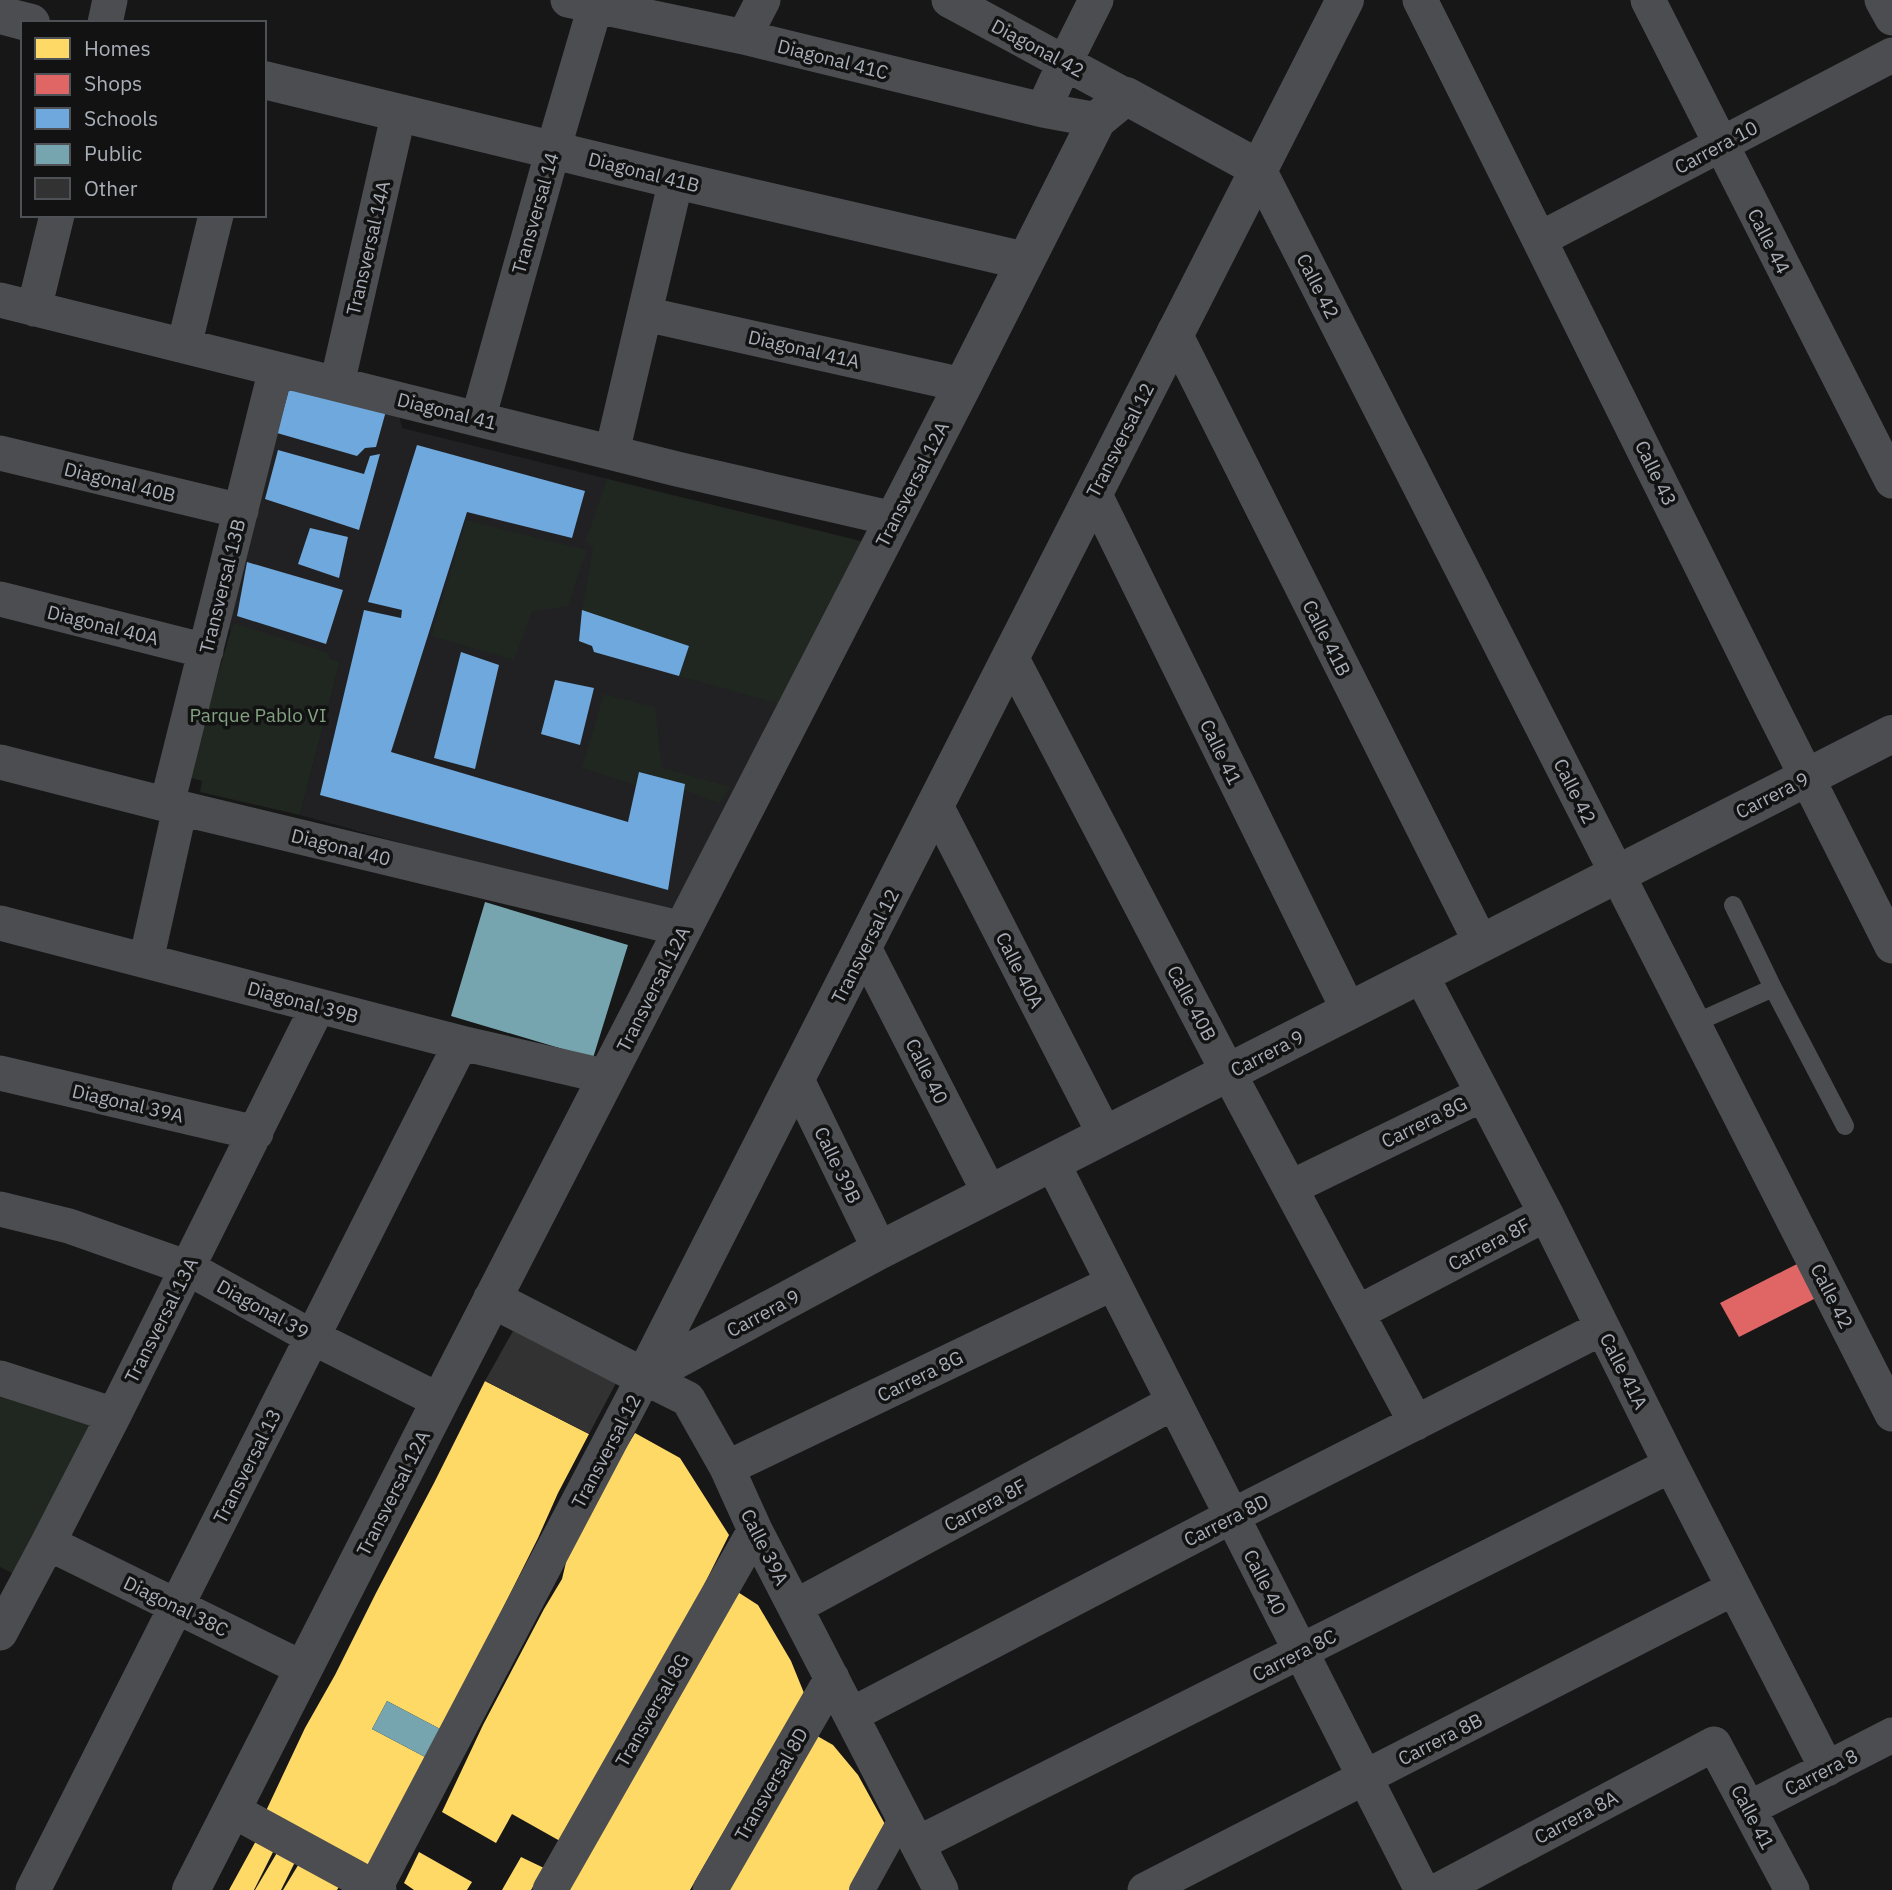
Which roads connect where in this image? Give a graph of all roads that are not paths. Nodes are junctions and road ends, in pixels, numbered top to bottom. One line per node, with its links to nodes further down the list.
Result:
1 (110, 0): 13 (street)
2 (763, 0): 14 (street)
3 (949, 0): 16 (street, Diagonal 42)
4 (1096, 0): 16 (street)
5 (1345, 0): 23 (street, Transversal 12)
6 (1420, 0): 27 (street, Calle 43)
7 (1648, 0): 21 (street, Calle 44)
8 (1882, 0): 11 (street)
9 (586, 2): 14 (street, Diagonal 41C); 22 (street, Transversal 14)
10 (0, 15): 12 (street)
11 (1892, 18)
12 (23, 21)
13 (105, 21)
14 (744, 37): 19 (street, Diagonal 41C)
15 (1892, 55): 21 (street, Carrera 10)
16 (1065, 62): 18 (street, Diagonal 42); 19 (street)
17 (266, 80): 20 (street, Diagonal 41B)
18 (1111, 108): 19 (street, Diagonal 41C); 23 (street); 28 (street, Transversal 12A)
19 (1043, 110)
20 (399, 113): 22 (street, Diagonal 41B); 35 (street, Transversal 14A)
21 (1720, 145): 27 (street, Carrera 10); 40 (street, Calle 44)
22 (552, 150): 24 (street, Diagonal 41B); 37 (street, Transversal 14)
23 (1258, 168): 32 (street, Transversal 12); 52 (street, Calle 42)
24 (676, 180): 28 (street, Diagonal 41B); 31 (street)
25 (57, 217): 30 (street)
26 (216, 217): 33 (street)
27 (1540, 239): 49 (street, Calle 43)
28 (1026, 261): 36 (street, Transversal 12A)
29 (0, 300): 30 (street, Diagonal 41)
30 (34, 309): 33 (street, Diagonal 41)
31 (645, 314): 36 (street, Diagonal 41A); 39 (street)
32 (1174, 332): 41 (street, Transversal 12); 56 (street, Calle 41B)
33 (184, 346): 34 (street, Diagonal 41)
34 (276, 369): 35 (street, Diagonal 41); 42 (street, Transversal 13B)
35 (337, 384): 37 (street, Diagonal 41)
36 (963, 385): 43 (street, Transversal 12A)
37 (478, 419): 39 (street, Diagonal 41)
38 (0, 453): 42 (street, Diagonal 40B)
39 (612, 453): 43 (street, Diagonal 41)
40 (1892, 481)
41 (1094, 493): 46 (street, Transversal 12); 63 (street, Calle 41)
42 (241, 511): 45 (street, Transversal 13B)
43 (894, 519): 55 (street, Transversal 12A)
44 (0, 599): 45 (street, Diagonal 40A)
45 (206, 651): 50 (street, Transversal 13B)
46 (1011, 657): 51 (street, Transversal 12); 66 (street, Calle 40B)
47 (1892, 734): 49 (street, Carrera 9)
48 (0, 762): 50 (street, Diagonal 40)
49 (1806, 777): 52 (street, Carrera 9); 57 (street, Calle 43)
50 (174, 806): 55 (street, Diagonal 40); 59 (street, Transversal 13B)
51 (936, 806): 58 (street, Transversal 12); 73 (street, Calle 40A)
52 (1617, 874): 56 (street, Carrera 9); 64 (street, Calle 42)
53 (1733, 905): 61 (lane)
54 (0, 923): 59 (street, Diagonal 39B)
55 (683, 929): 68 (street, Transversal 12A)
56 (1481, 943): 60 (street, Carrera 9)
57 (1892, 946)
58 (864, 948): 69 (street, Transversal 12); 76 (street, Calle 40)
59 (146, 961): 62 (street, Diagonal 39B)
60 (1420, 973): 63 (street, Carrera 9); 70 (street, Calle 41A)
61 (1773, 988): 64 (lane); 71 (lane)
62 (318, 1006): 65 (street, Diagonal 39B); 72 (street, Transversal 13A)
63 (1349, 1011): 66 (street, Carrera 9)
64 (1693, 1024): 90 (street, Calle 42)
65 (461, 1043): 68 (street, Diagonal 39B); 85 (street, Transversal 13)
66 (1228, 1072): 73 (street, Carrera 9); 75 (street, Calle 40B)
67 (0, 1073): 72 (street, Diagonal 39A)
68 (608, 1077): 82 (street, Transversal 12A)
69 (797, 1080): 79 (street, Calle 39B); 86 (street, Transversal 12)
70 (1483, 1094): 75 (street, Carrera 8G); 78 (street, Calle 41A)
71 (1845, 1126)
72 (256, 1133): 80 (street, Transversal 13A)
73 (1105, 1135): 74 (street, Carrera 9)
74 (1052, 1162): 76 (street, Carrera 9); 81 (street, Calle 40)
75 (1290, 1188): 83 (street, Calle 40B)
76 (990, 1194): 79 (street, Carrera 9)
77 (0, 1209): 80 (street, Diagonal 39)
78 (1546, 1214): 83 (street, Carrera 8F); 84 (street, Calle 41A)
79 (880, 1250): 86 (street, Carrera 9)
80 (188, 1268): 85 (street, Diagonal 39); 91 (street, Transversal 13A)
81 (1113, 1283): 89 (street, Calle 40); 94 (street, Carrera 8G)
82 (492, 1299): 86 (street, Calle 39A); 88 (street, Transversal 12A)
83 (1357, 1314): 92 (street, Calle 40B)
84 (1602, 1328): 92 (street, Carrera 8D); 93 (street, Calle 41A)
85 (312, 1337): 88 (street, Diagonal 39); 100 (street, Transversal 13)
86 (644, 1377): 94 (street, Calle 39A); 115 (street, Transversal 12)
87 (0, 1378): 91 (street)
88 (440, 1401): 104 (street, Transversal 12A)
89 (1174, 1402): 95 (street, Calle 40); 101 (street, Carrera 8F)
90 (1892, 1414)
91 (114, 1415): 97 (street, Transversal 13A)
92 (1416, 1423): 95 (street, Carrera 8D)
93 (1671, 1465): 98 (street, Calle 41A); 103 (street, Carrera 8C)
94 (727, 1468): 96 (street, Calle 39A)
95 (1232, 1516): 103 (street, Calle 40); 106 (street, Carrera 8D)
96 (755, 1530): 101 (street, Calle 39A); 118 (street, Transversal 8G)
97 (48, 1543): 99 (street, Transversal 13A); 100 (street, Diagonal 38C)
98 (1734, 1588): 109 (street, Calle 41A); 110 (street, Carrera 8B)
99 (9, 1592): 102 (street, Transversal 13A)
100 (176, 1606): 104 (street, Diagonal 38C); 116 (street, Transversal 13)
101 (795, 1607): 105 (street, Calle 39A)
102 (0, 1633)
103 (1300, 1651): 110 (street, Calle 40); 113 (street, Carrera 8C)
104 (304, 1669): 112 (street, Transversal 12A)
105 (832, 1678): 106 (street, Calle 39A); 119 (street, Transversal 8D)
106 (851, 1715): 113 (street, Calle 39A)
107 (1892, 1735): 109 (street, Carrera 8)
108 (1714, 1744): 111 (street, Calle 41); 124 (street, Carrera 8A)
109 (1827, 1769): 111 (street, Carrera 8)
110 (1364, 1777): 122 (street, Carrera 8B); 123 (street, Calle 40)
111 (1750, 1808): 114 (street, Calle 41)
112 (232, 1810): 115 (street); 117 (street, Transversal 12A)
113 (910, 1830): 120 (street); 121 (street, Calle 39A)
114 (1785, 1888)
115 (377, 1889)
116 (33, 1890)
117 (191, 1890)
118 (550, 1890)
119 (710, 1890)
120 (862, 1890)
121 (942, 1890)
122 (1145, 1890)
123 (1422, 1890)
124 (1438, 1890)

